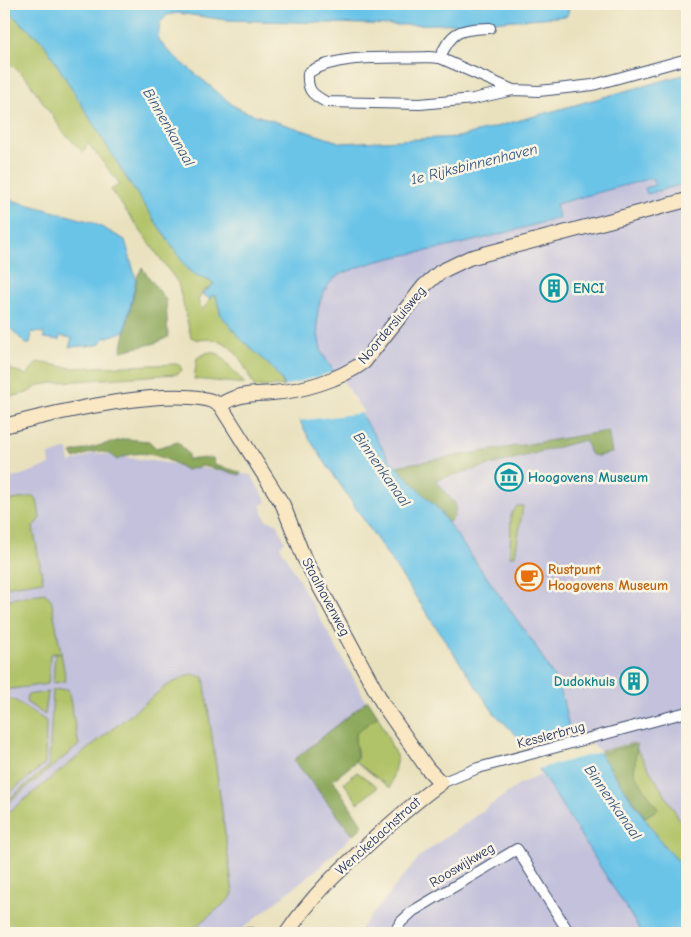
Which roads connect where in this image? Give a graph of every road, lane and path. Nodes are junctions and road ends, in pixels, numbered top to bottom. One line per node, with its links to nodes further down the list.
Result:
1 (490, 28): 2 (street)
2 (440, 58): 4 (street); 4 (street)
3 (687, 59): 4 (street)
4 (513, 90)
5 (687, 200): 6 (street, Noordersluisweg)
6 (220, 405): 7 (street); 10 (street, Staalhavenweg)
7 (4, 426)
8 (687, 712): 9 (street, Kesslerbrug)
9 (490, 766): 10 (street, Wenckebachstraat)
10 (441, 783): 13 (street, Wenckebachstraat)
11 (247, 933): 12 (street)
12 (252, 933)
13 (287, 933)
14 (394, 933): 15 (street, Rooswijkweg)
15 (569, 933)

